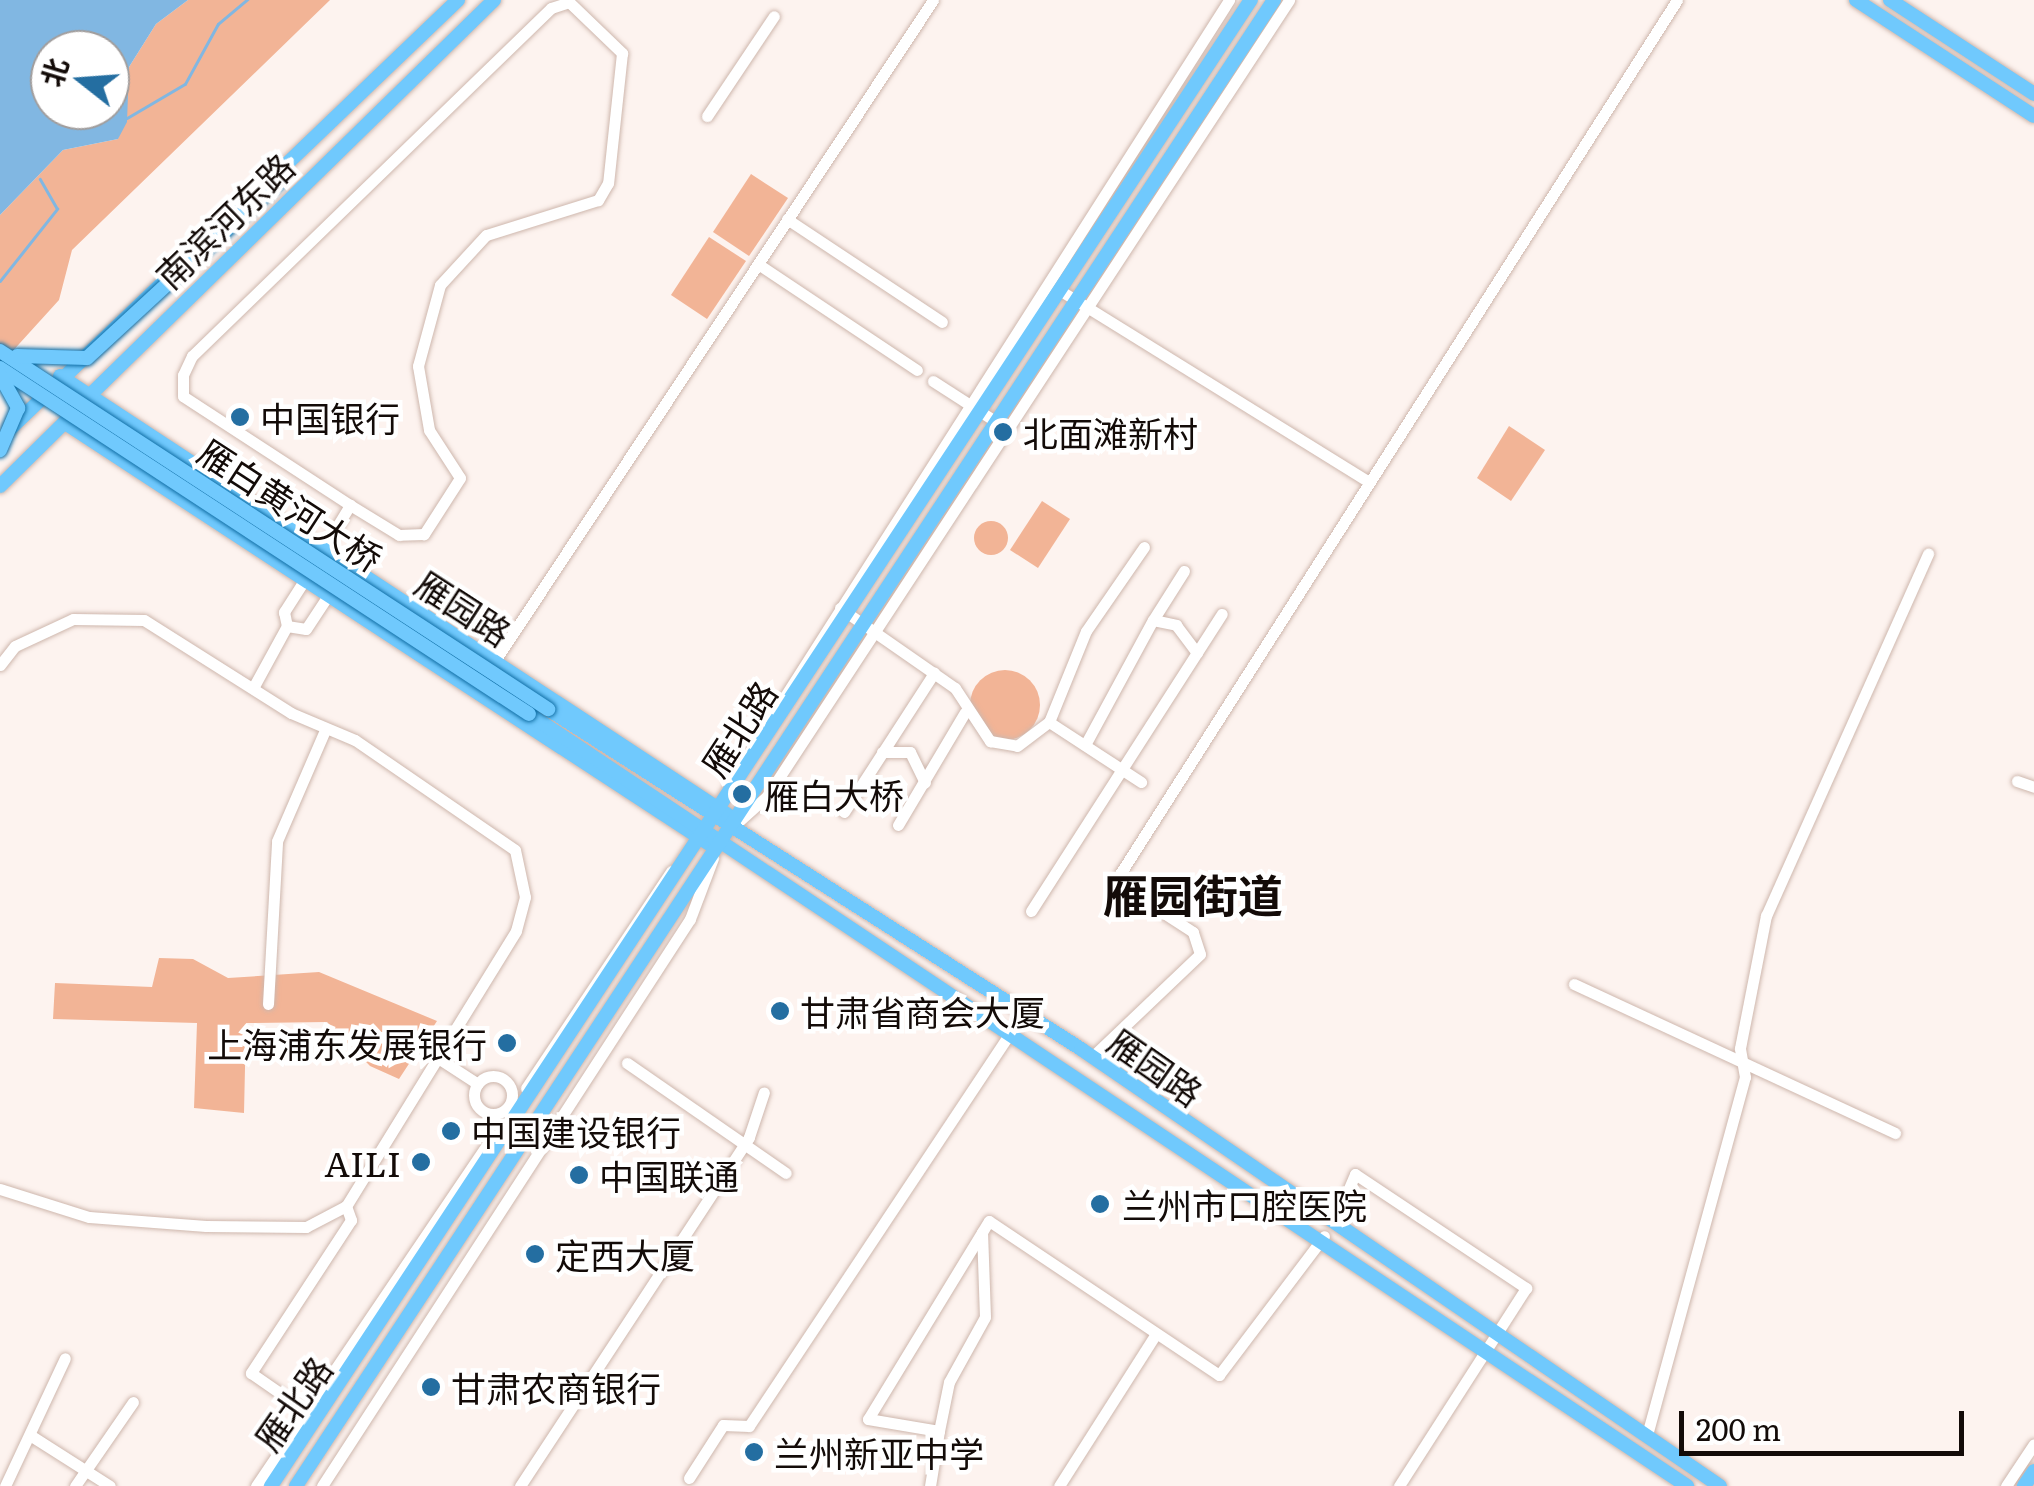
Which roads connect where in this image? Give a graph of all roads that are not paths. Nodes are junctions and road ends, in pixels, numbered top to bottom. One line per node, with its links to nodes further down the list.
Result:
1 (458, 0): 20 (main road, bridge); 23 (main road, 南滨河东路)
2 (494, 0): 25 (main road, 南滨河东路)
3 (933, 0): 15 (street)
4 (1229, 0): 26 (street)
5 (1251, 0): 17 (main road, 雁北路)
6 (1274, 0): 18 (main road, 雁北路)
7 (1289, 0): 18 (street)
8 (1677, 0): 31 (street)
9 (1856, 0): 14 (main road)
10 (1890, 0): 12 (main road)
11 (774, 16): 13 (street)
12 (2034, 94)
13 (707, 116)
14 (2034, 116)
15 (788, 219): 16 (street); 19 (street)
16 (758, 264): 21 (street); 46 (street)
17 (1060, 291): 18 (street); 26 (main road, 雁北路)
18 (1083, 304): 28 (main road, 雁北路); 31 (street)
19 (942, 322)
20 (0, 350): 50 (main road, 雁白黄河大桥, bridge)
21 (917, 370)
22 (0, 371): 30 (main road, bridge); 52 (main road, 雁白黄河大桥, bridge)
23 (60, 376): 25 (main road, 雁园路); 29 (main road, 南滨河东路)
24 (934, 381): 26 (street)
25 (88, 397): 27 (main road, 南滨河东路); 35 (main road, 雁园路)
26 (975, 408): 28 (street); 40 (main road, 雁北路)
27 (65, 423): 32 (main road, 南滨河东路); 38 (main road, 雁园路)
28 (1003, 426): 44 (main road, 雁北路)
29 (0, 441)
30 (0, 450)
31 (1368, 481): 71 (street)
32 (0, 486)
33 (350, 505): 33 (street); 35 (street)
34 (1144, 547): 53 (street)
35 (323, 550): 38 (street); 46 (main road, 雁园路)
36 (1928, 554): 73 (street)
37 (1184, 570): 42 (street)
38 (305, 578): 39 (main road, 雁园路); 43 (street)
39 (329, 594): 43 (street); 63 (main road, 雁园路)
40 (842, 610): 44 (street); 63 (main road, 雁北路)
41 (1222, 614): 45 (street)
42 (1153, 620): 45 (street); 55 (street)
43 (288, 626): 49 (street)
44 (870, 629): 48 (street); 65 (main road, 雁北路)
45 (1197, 653): 57 (street)
46 (494, 662): 63 (main road, 雁园路)
47 (0, 664): 49 (street)
48 (934, 673): 51 (street); 56 (street)
49 (253, 688): 54 (street)
50 (548, 709): 63 (main road, 雁园路)
51 (964, 712): 53 (street); 60 (street)
52 (529, 714): 63 (main road, 雁园路)
53 (1049, 722): 55 (street)
54 (325, 730): 68 (street); 70 (street)
55 (1085, 746): 57 (street)
56 (882, 752): 60 (street); 62 (street)
57 (1117, 767): 59 (street); 66 (street)
58 (2017, 781): 61 (street)
59 (1141, 782)
60 (925, 786): 64 (street)
61 (2034, 787)
62 (844, 812)
63 (711, 824): 65 (main road, 雁园路); 65 (main road, 雁园路); 76 (main road, 雁北路)
64 (898, 825)
65 (727, 834): 69 (main road, 雁园路); 71 (main road, 雁园路); 77 (main road, 雁北路); 99 (street)
66 (1031, 911)
67 (1574, 984): 73 (street)
68 (268, 1004)
69 (1010, 1033): 85 (main road, 雁园路); 98 (street)
70 (430, 1053): 74 (street); 82 (street)
71 (1092, 1057): 83 (main road, 雁园路)
72 (627, 1063): 79 (street)
73 (1743, 1063): 78 (street); 93 (street)
74 (478, 1084): 76 (street); 76 (street)
75 (764, 1092): 79 (street)
76 (514, 1109): 77 (street); 91 (main road, 雁北路)
77 (536, 1125): 105 (main road, 雁北路)
78 (1895, 1133)
79 (744, 1144): 80 (street); 106 (street)
80 (786, 1173)
81 (0, 1189): 82 (street)
82 (346, 1206): 91 (street)
83 (1334, 1221): 85 (main road); 87 (main road, 雁园路); 87 (street)
84 (982, 1231): 86 (street); 92 (street); 92 (street)
85 (1324, 1236): 86 (street); 88 (main road, 雁园路)
86 (1156, 1334): 108 (street)
87 (1497, 1334): 88 (street); 93 (main road, 雁园路)
88 (1487, 1350): 109 (street); 110 (main road, 雁园路)
89 (65, 1358): 94 (street)
90 (133, 1402): 96 (street)
91 (312, 1416): 103 (street); 104 (main road, 雁北路)
92 (939, 1432): 107 (street)
93 (1646, 1435): 111 (main road, 雁园路)
94 (33, 1437): 96 (street); 100 (street)
95 (2034, 1444): 112 (street)
96 (85, 1471): 101 (street); 102 (street)
97 (2034, 1471): 113 (main road)
98 (689, 1478)
99 (329, 1484)
100 (5, 1486)
101 (75, 1486)
102 (110, 1486)
103 (256, 1486)
104 (271, 1486)
105 (296, 1486)
106 (520, 1486)
107 (930, 1486)
108 (1059, 1486)
109 (1399, 1486)
110 (1687, 1486)
111 (1720, 1486)
112 (2006, 1486)
113 (2024, 1486)

